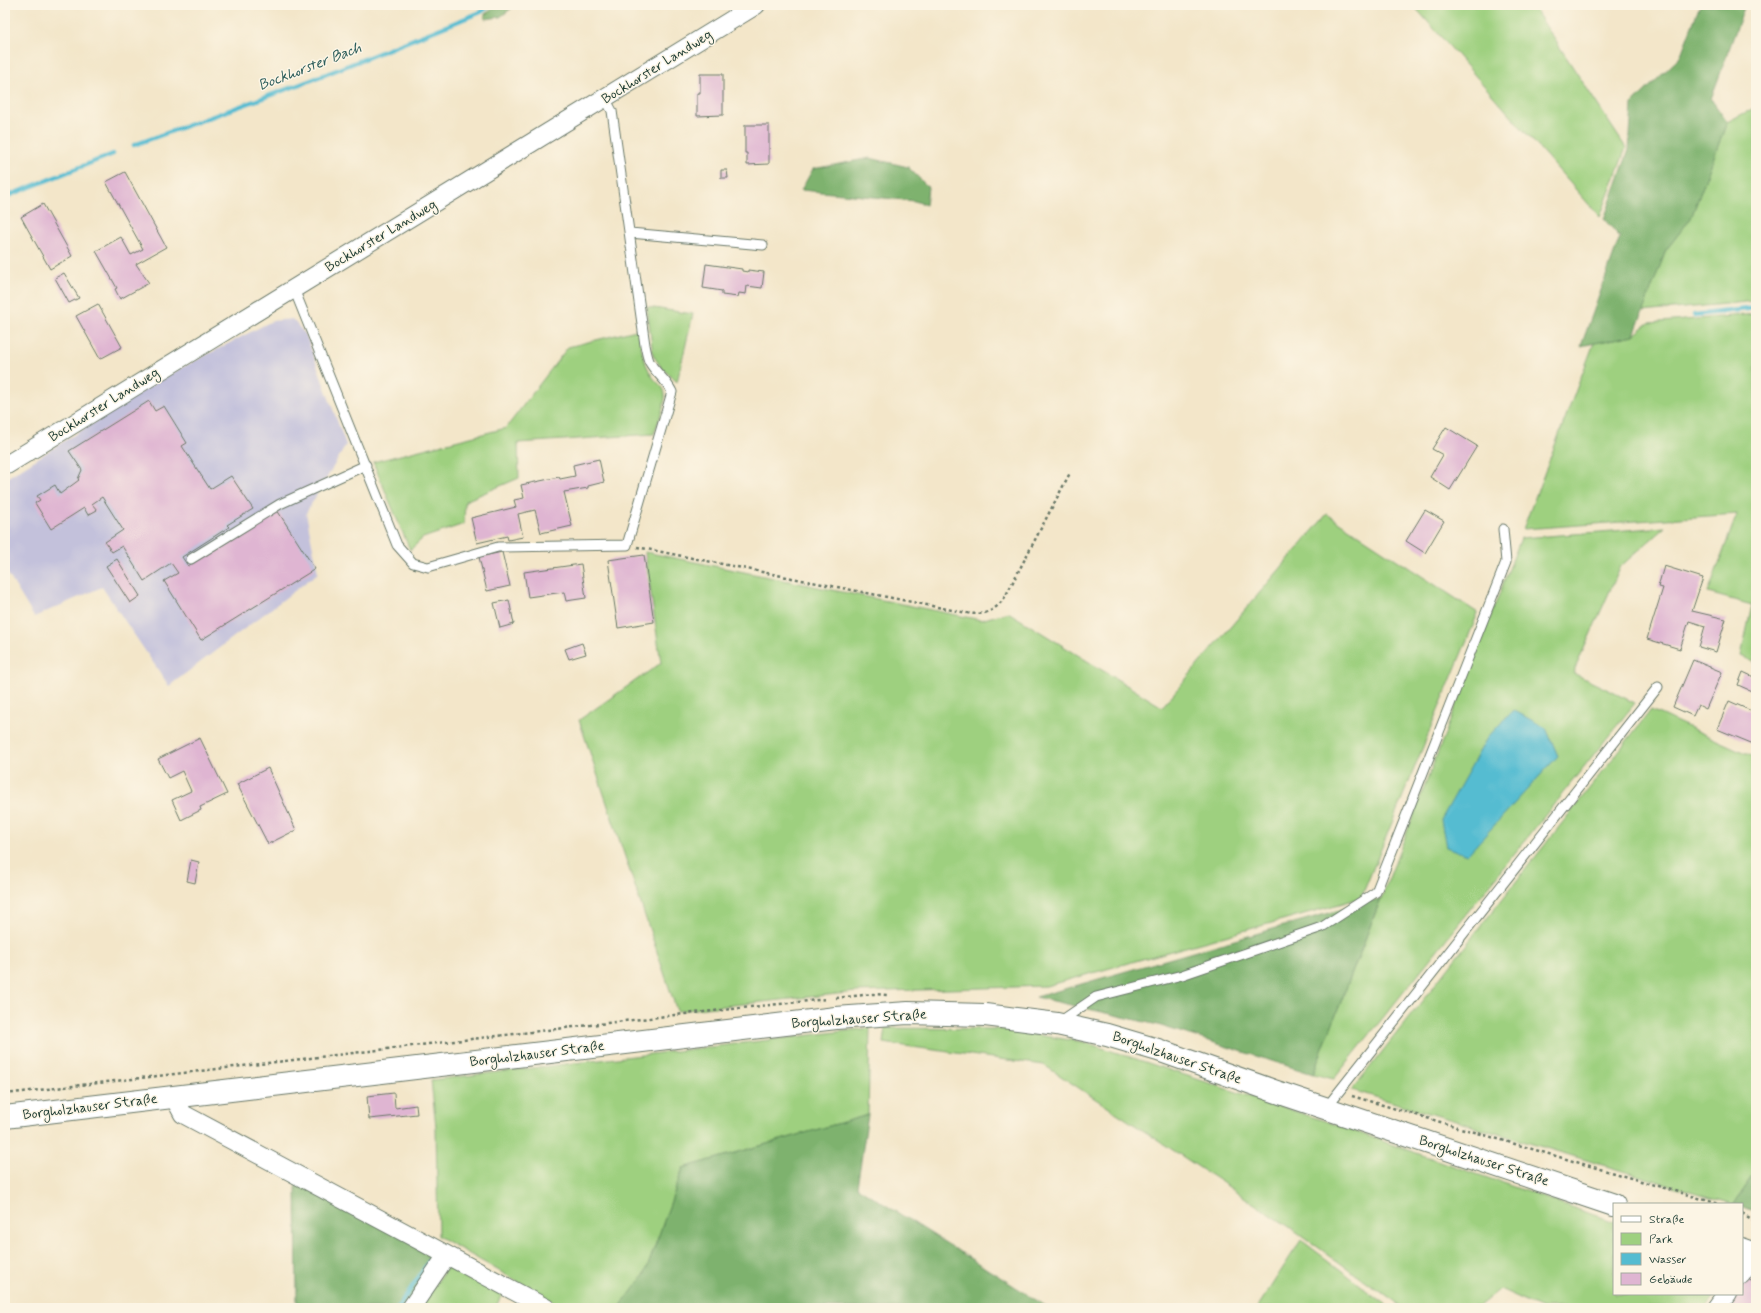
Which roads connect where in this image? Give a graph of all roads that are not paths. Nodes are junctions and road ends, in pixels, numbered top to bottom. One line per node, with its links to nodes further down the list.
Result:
1 (756, 5): 2 (street, Bockhorster Landweg)
2 (605, 98): 3 (lane); 5 (street, Bockhorster Landweg)
3 (630, 233): 4 (lane); 6 (lane)
4 (763, 245)
5 (294, 289): 6 (lane); 7 (street, Bockhorster Landweg)
6 (366, 465): 9 (lane)
7 (5, 466)
8 (1503, 529): 11 (lane)
9 (191, 559)
10 (1658, 687): 13 (lane)
11 (1056, 1024): 12 (main road, Borgholzhauser Straße); 13 (main road, Borgholzhauser Straße)
12 (174, 1097): 14 (main road, Borgholzhauser Straße); 18 (street, Borgholzhauser Straße)
13 (1332, 1100): 15 (main road, Borgholzhauser Straße)
14 (5, 1117)
15 (1613, 1205)
16 (1743, 1249): 17 (main road)
17 (1756, 1254): 19 (street)
18 (447, 1255): 21 (street); 22 (street, Borgholzhauser Straße)
19 (1743, 1273)
20 (1726, 1295): 23 (street)
21 (411, 1308)
22 (546, 1308)
23 (1717, 1308)

